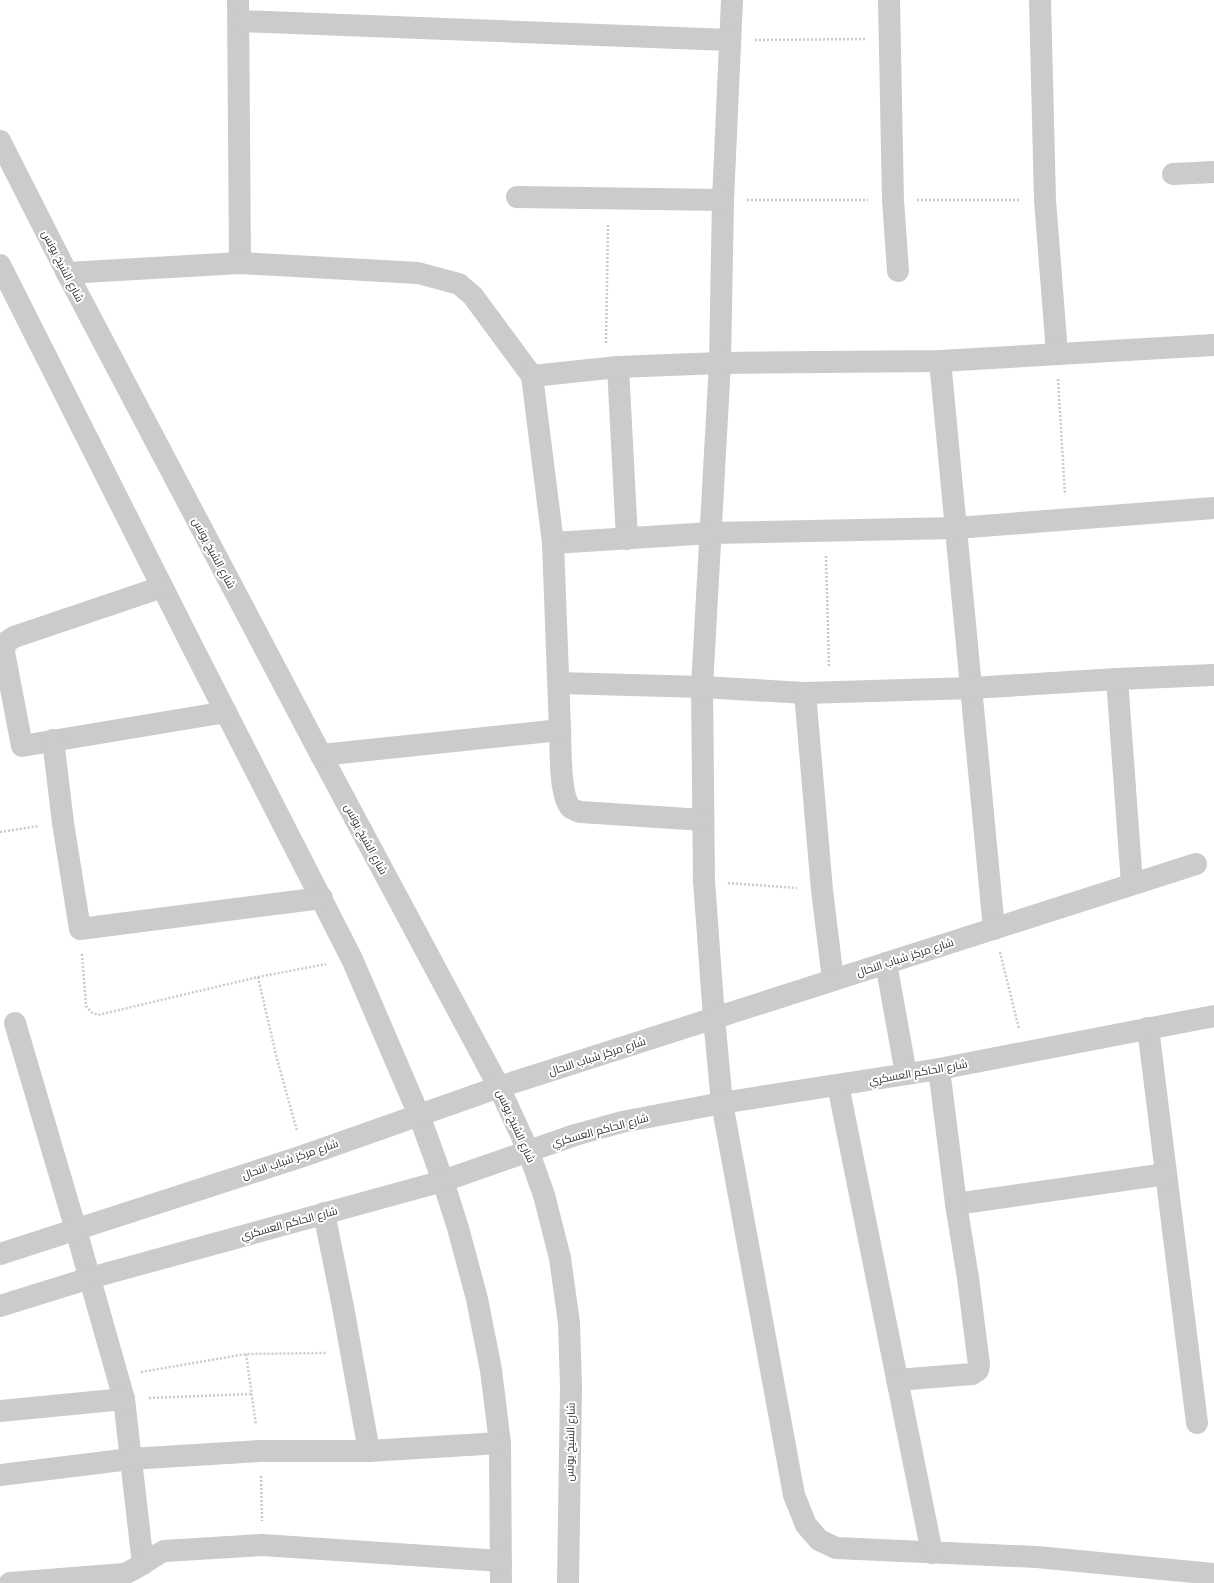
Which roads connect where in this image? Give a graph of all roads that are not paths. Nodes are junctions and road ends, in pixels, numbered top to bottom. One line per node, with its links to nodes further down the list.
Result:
1 (732, 0): 5 (street)
2 (889, 0): 13 (street)
3 (1040, 0): 16 (street)
4 (239, 10): 5 (street); 11 (street)
5 (730, 40): 10 (street)
6 (0, 141): 14 (street, شارع الشيخ يونس)
7 (1214, 172): 8 (street)
8 (1173, 174)
9 (517, 197): 10 (street)
10 (723, 200): 18 (street)
11 (240, 263): 14 (street); 20 (street)
12 (0, 265): 26 (street)
13 (898, 271)
14 (66, 273): 36 (street, شارع الشيخ يونس)
15 (1214, 345): 16 (street)
16 (1057, 353): 17 (street)
17 (940, 361): 18 (street); 22 (street)
18 (720, 363): 19 (street); 23 (street)
19 (612, 367): 20 (street); 24 (street)
20 (532, 376): 25 (street)
21 (1214, 508): 22 (street)
22 (956, 528): 23 (street); 31 (street)
23 (711, 533): 24 (street); 30 (street)
24 (627, 539): 25 (street)
25 (553, 543): 29 (street)
26 (162, 587): 33 (street); 35 (street)
27 (1214, 675): 28 (street)
28 (1117, 679): 31 (street); 39 (street)
29 (559, 683): 30 (street); 34 (street)
30 (702, 687): 32 (street); 37 (street)
31 (972, 688): 32 (street); 41 (street)
32 (805, 693): 43 (street)
33 (226, 712): 35 (street); 40 (street)
34 (560, 730): 36 (street); 37 (street)
35 (53, 740): 40 (street)
36 (321, 755): 51 (street, شارع الشيخ يونس)
37 (703, 820): 45 (street)
38 (1196, 864): 39 (street, شارع مركز شباب النحال)
39 (1132, 884): 41 (street, شارع مركز شباب النحال)
40 (322, 898): 53 (street)
41 (994, 929): 42 (street, شارع مركز شباب النحال)
42 (886, 963): 43 (street, شارع مركز شباب النحال); 49 (street)
43 (833, 980): 45 (street, شارع مركز شباب النحال)
44 (1214, 1016): 47 (street, شارع الحاكم العسكري)
45 (714, 1018): 51 (street, شارع مركز شباب النحال); 52 (street)
46 (15, 1023): 59 (street)
47 (1148, 1028): 48 (street, شارع الحاكم العسكري); 55 (street)
48 (939, 1069): 49 (street, شارع الحاكم العسكري); 57 (street)
49 (906, 1074): 50 (street, شارع الحاكم العسكري)
50 (838, 1085): 52 (street, شارع الحاكم العسكري); 63 (street)
51 (499, 1087): 53 (street, شارع مركز شباب النحال); 54 (street, شارع الشيخ يونس)
52 (722, 1103): 54 (street, شارع الحاكم العسكري); 71 (street)
53 (419, 1115): 56 (street); 59 (street, شارع مركز شباب النحال)
54 (528, 1150): 56 (street, شارع الحاكم العسكري); 77 (street, شارع الشيخ يونس)
55 (1166, 1174): 57 (street); 66 (street)
56 (443, 1181): 58 (street, شارع الحاكم العسكري); 67 (street)
57 (956, 1204): 63 (street)
58 (324, 1214): 61 (street, شارع الحاكم العسكري); 68 (street)
59 (76, 1230): 60 (street, شارع مركز شباب النحال); 61 (street)
60 (0, 1254)
61 (90, 1278): 62 (street, شارع الحاكم العسكري); 64 (street)
62 (0, 1306)
63 (897, 1380): 71 (street)
64 (124, 1399): 65 (street); 69 (street)
65 (0, 1411)
66 (1196, 1422)
67 (500, 1443): 68 (street); 72 (street)
68 (369, 1451): 69 (street)
69 (130, 1459): 70 (street); 73 (street)
70 (0, 1475)
71 (932, 1552): 74 (street)
72 (501, 1561): 73 (street); 76 (street)
73 (142, 1564): 75 (street)
74 (1214, 1574)
75 (10, 1583)
76 (501, 1583)
77 (568, 1583)

